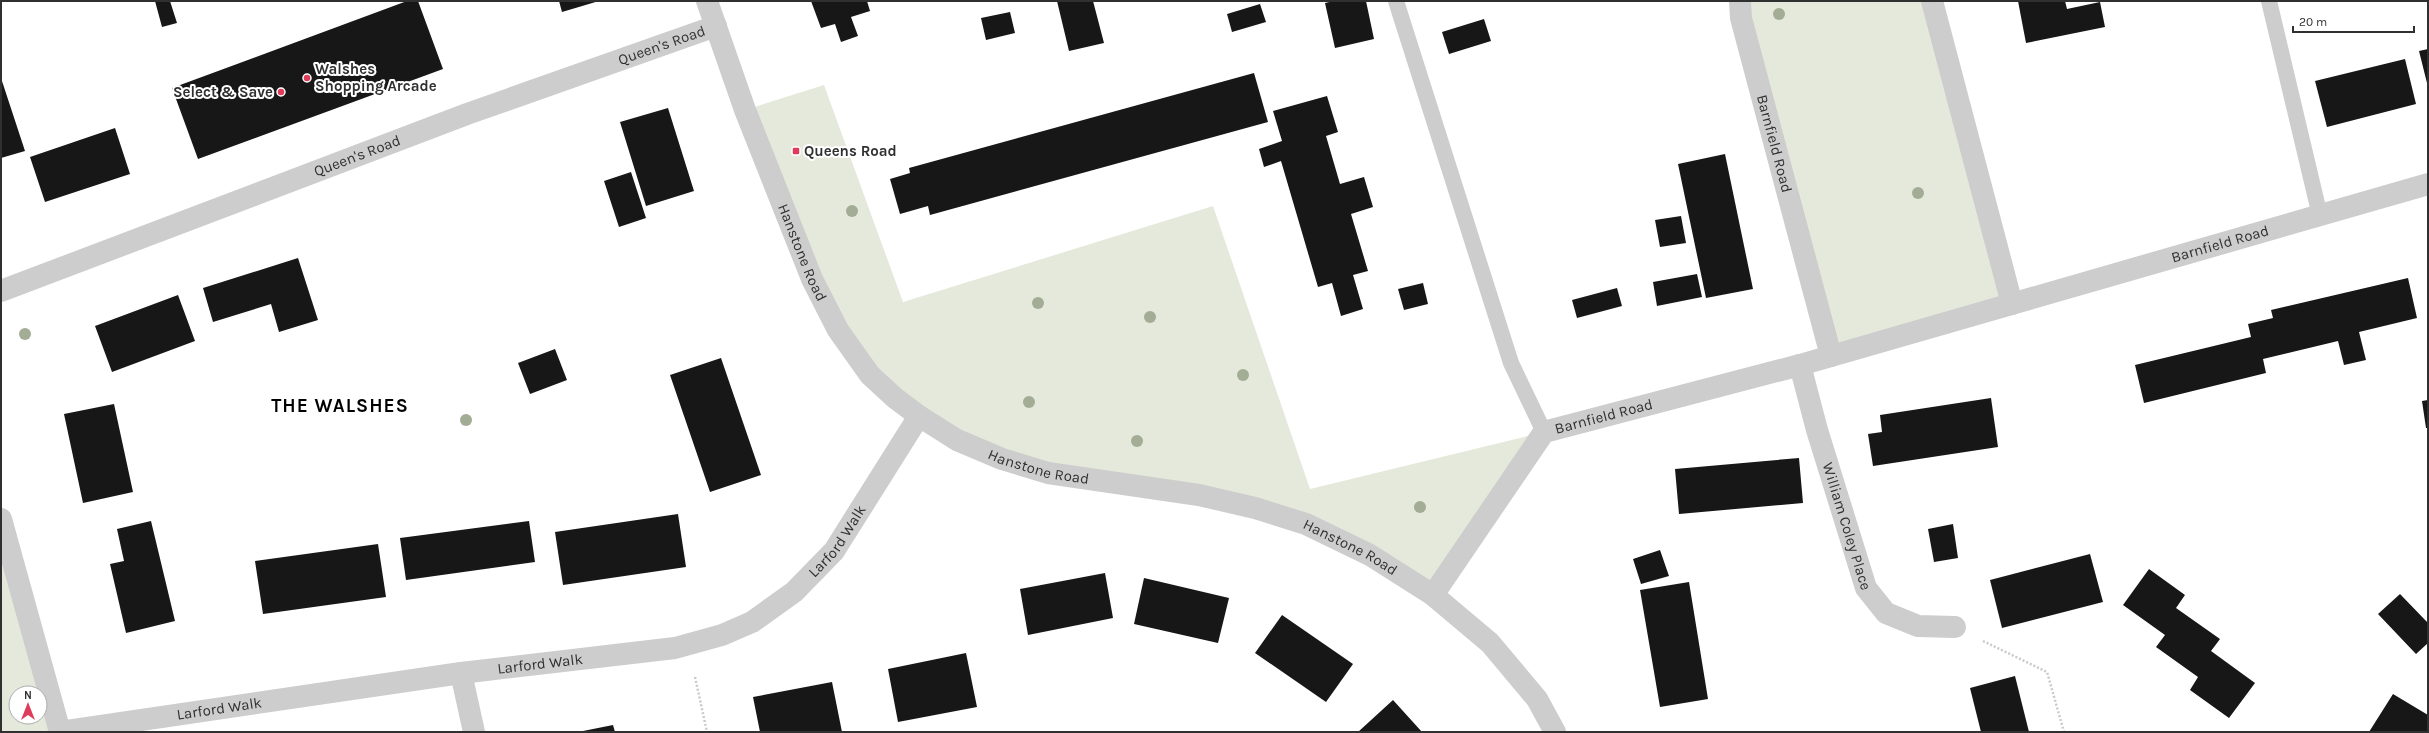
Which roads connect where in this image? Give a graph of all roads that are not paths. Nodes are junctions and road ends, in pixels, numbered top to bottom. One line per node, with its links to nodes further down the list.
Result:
1 (706, 1): 6 (street, Hanstone Road)
2 (1396, 1): 14 (lane)
3 (1740, 1): 11 (street, Barnfield Road)
4 (1932, 1): 10 (street)
5 (2269, 1): 8 (lane)
6 (716, 26): 9 (street, Queen's Road); 13 (street, Hanstone Road)
7 (2428, 184): 8 (street, Barnfield Road)
8 (2320, 216): 10 (street, Barnfield Road)
9 (1, 290)
10 (2012, 304): 11 (street, Barnfield Road)
11 (1831, 356): 12 (street, Barnfield Road)
12 (1800, 365): 14 (street, Barnfield Road); 17 (street, William Coley Place)
13 (919, 416): 16 (street, Hanstone Road); 18 (street, Larford Walk)
14 (1544, 432): 16 (street, Barnfield Road)
15 (1, 519): 19 (street)
16 (1433, 595): 21 (street, Hanstone Road)
17 (1955, 627)
18 (461, 673): 19 (street, Larford Walk); 20 (street)
19 (60, 732)
20 (474, 732)
21 (1555, 732)

